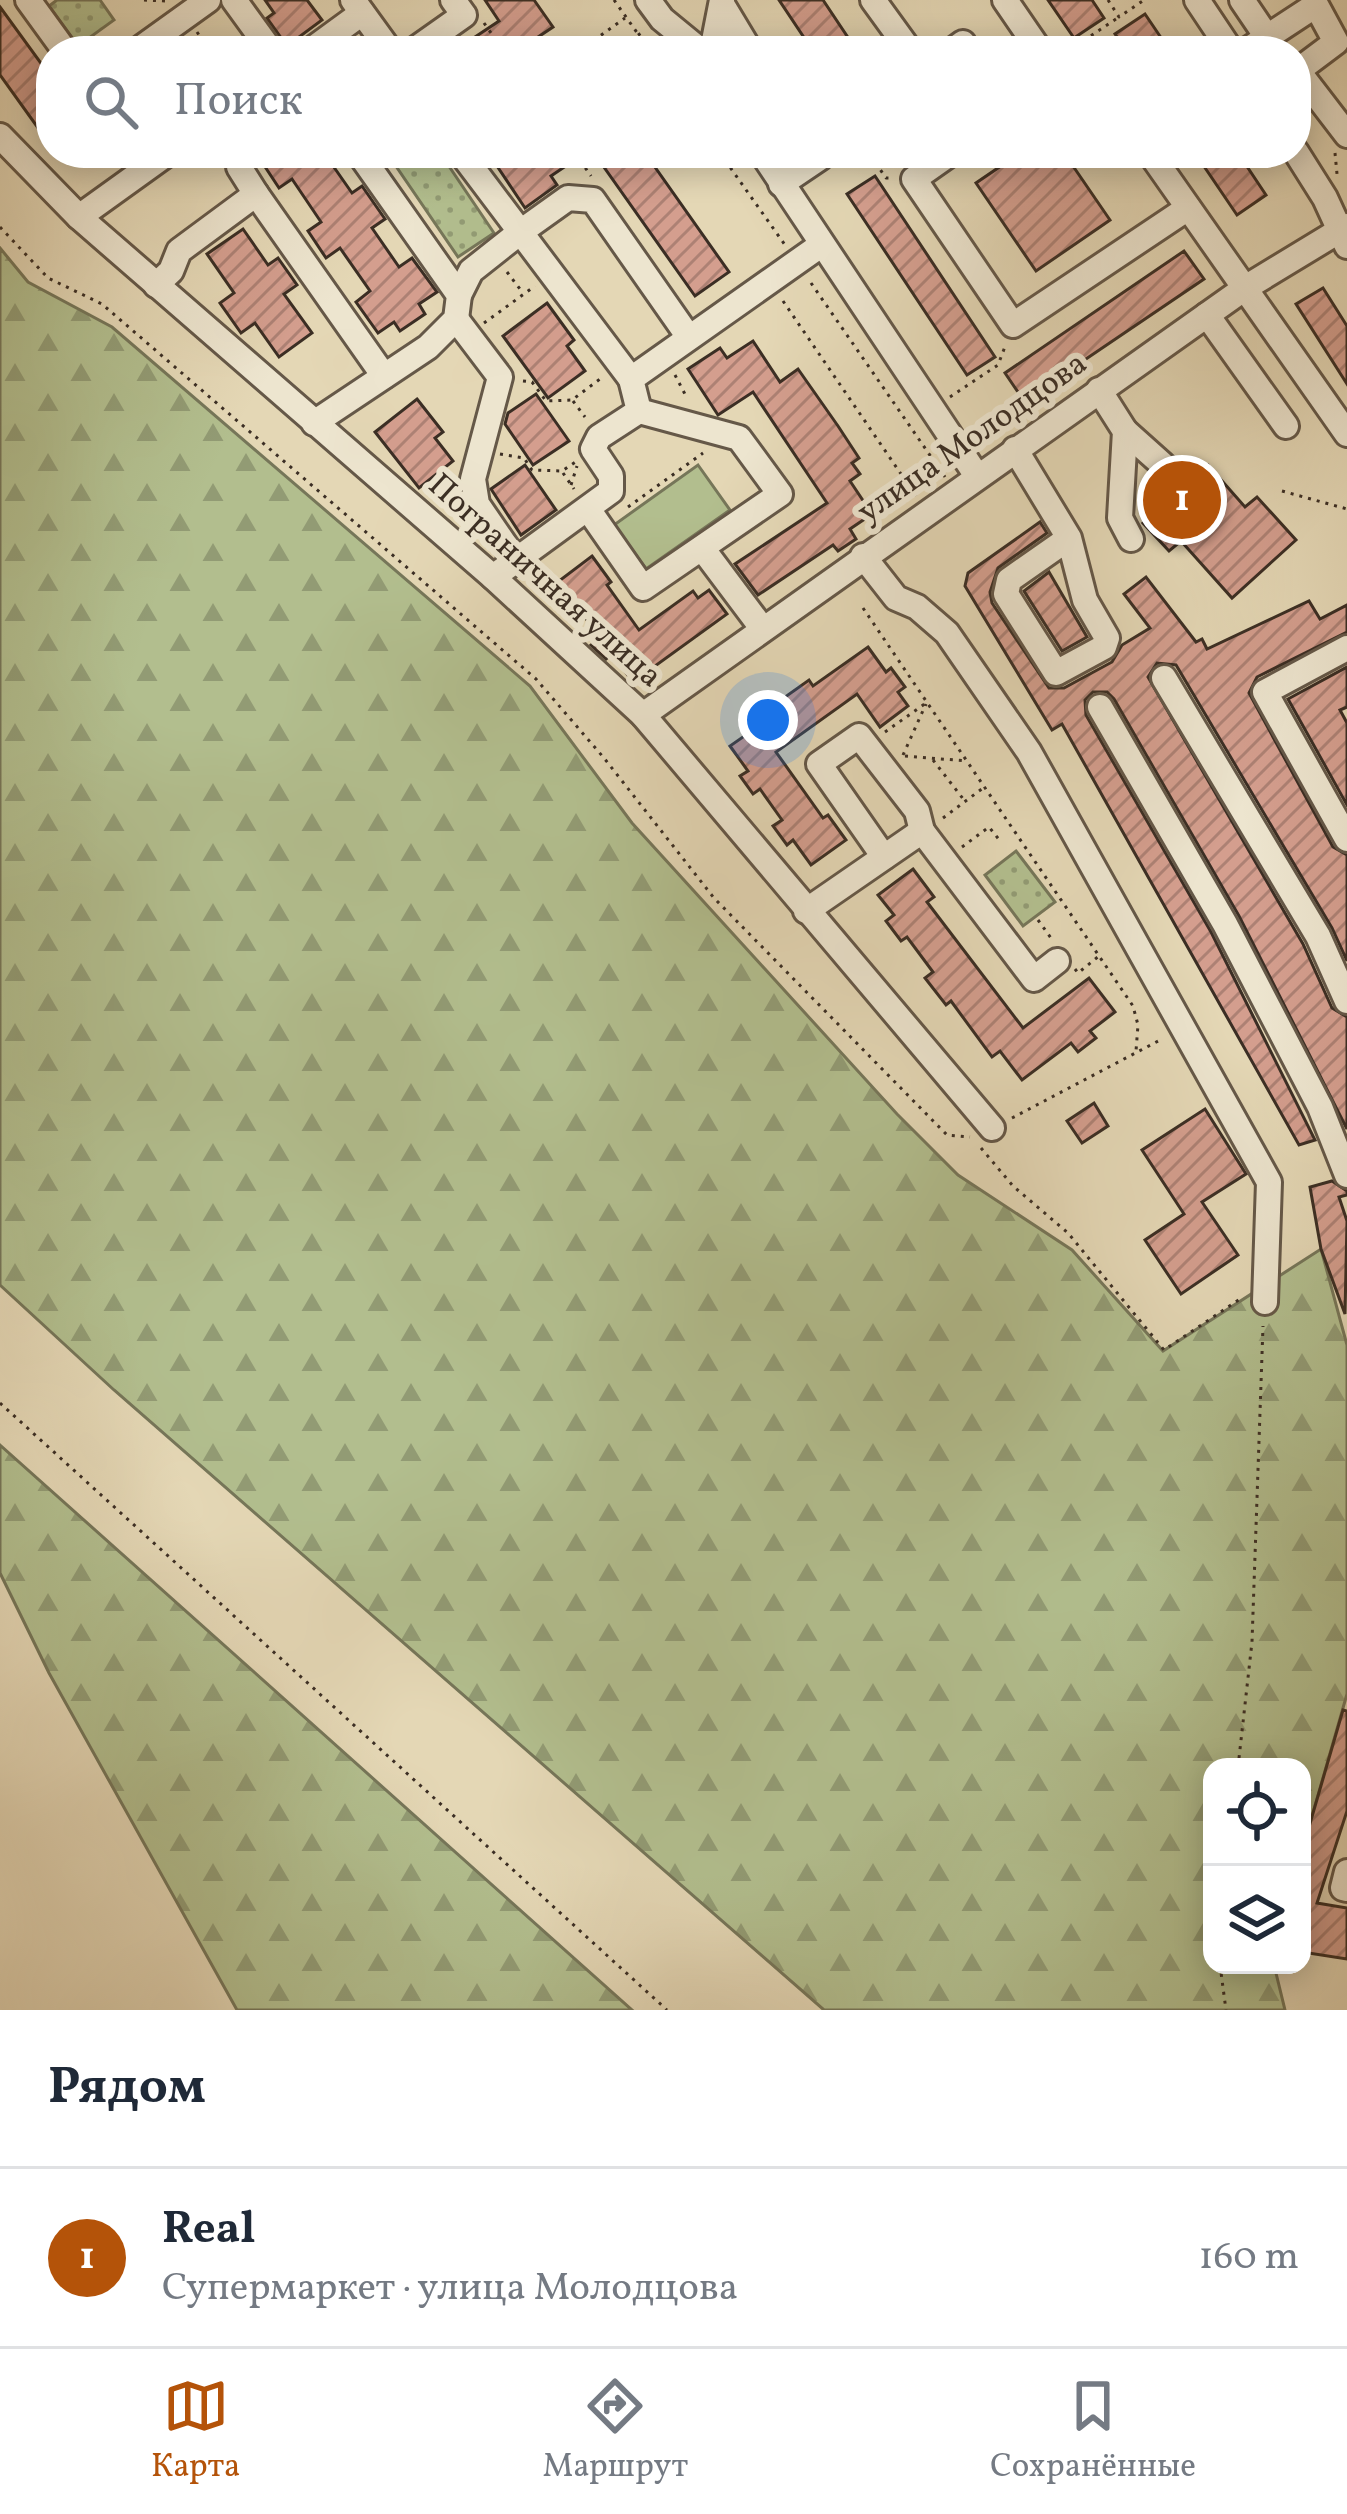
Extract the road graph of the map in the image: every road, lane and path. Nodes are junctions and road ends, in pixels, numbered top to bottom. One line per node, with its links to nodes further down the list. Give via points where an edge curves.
1 (28, 0): 19 (street)
2 (208, 0): 20 (street)
3 (234, 0): 21 (street)
4 (614, 0): 16 (path)
5 (648, 0): 27 (street)
6 (873, 0): 30 (street)
7 (1005, 0): 31 (street)
8 (1108, 0): 17 (path)
9 (1144, 0): 17 (path)
10 (1197, 0): 33 (street)
11 (1242, 0): 34 (street)
12 (723, 3): 28 (street); 29 (street)
13 (1316, 3): 35 (street); 36 (street, via 1336,42)
14 (358, 7): 22 (street); 23 (street)
15 (458, 8): 24 (street); 25 (path, via 480,17)
16 (626, 17): 18 (path); 26 (path)
17 (1119, 17): 32 (path)
18 (639, 35)
19 (54, 36)
20 (158, 36)
21 (260, 36)
22 (326, 36)
23 (379, 36)
24 (429, 36)
25 (493, 36)
26 (600, 36)
27 (682, 36)
28 (713, 36)
29 (742, 36)
30 (899, 36)
31 (1027, 36)
32 (1091, 36)
33 (1221, 36)
34 (1254, 36)
35 (1269, 36)
36 (1311, 61)
37 (1311, 91): 38 (street)
38 (1343, 119)
39 (0, 136): 57 (street, Пограничная улица)
40 (147, 168): 57 (street)
41 (240, 168): 54 (street)
42 (368, 168): 70 (street)
43 (472, 168): 59 (street)
44 (586, 168): 55 (path, via 596,183)
45 (731, 168): 63 (path)
46 (771, 168): 53 (street)
47 (802, 168): 53 (street)
48 (879, 168): 52 (path, via 886,178)
49 (929, 168): 52 (street)
50 (1160, 168): 56 (street)
51 (1305, 168): 60 (street)
52 (914, 178): 71 (street)
53 (781, 184): 61 (street)
54 (256, 194): 66 (street, via 178,251); 74 (street)
55 (593, 200): 59 (street, via 568,198); 72 (street)
56 (1188, 208): 67 (street); 71 (street)
57 (79, 217): 66 (street, Пограничная улица)
58 (0, 227): 129 (path, via 48,278 102,304 536,680 714,898 947,1136 972,1138 1068,1233 1163,1350)
59 (519, 233): 62 (street); 64 (street)
60 (1344, 234): 67 (street, улица Молодцова)
61 (821, 244): 63 (street); 78 (street)
62 (493, 253): 68 (path); 70 (street, via 471,271)
63 (795, 260): 65 (street); 92 (path)
64 (552, 274): 68 (path); 73 (street)
65 (768, 280): 72 (street); 95 (path)
66 (156, 285): 80 (street, Пограничная улица)
67 (1245, 288): 69 (street, улица Молодцова); 83 (street)
68 (524, 294): 70 (path)
69 (1207, 315): 76 (street, улица Молодцова); 81 (street)
70 (461, 316): 74 (street); 75 (street)
71 (1013, 326): 78 (path, via 998,365)
72 (682, 340): 73 (street); 77 (path, via 673,362)
73 (626, 372): 75 (path, via 572,400 546,401 532,382); 79 (street)
74 (384, 376): 80 (street)
75 (500, 377): 86 (street)
76 (1099, 390): 82 (street); 85 (street, улица Молодцова)
77 (686, 398)
78 (932, 410): 90 (street)
79 (638, 411): 84 (street); 96 (street, via 593,449 611,476)
80 (314, 423): 102 (street, Пограничная улица)
81 (1286, 427)
82 (1125, 430): 88 (street); 98 (street, via 1120,518)
83 (1347, 434)
84 (729, 435): 96 (path); 99 (street, via 740,438 780,494)
85 (1015, 449): 90 (street, улица Молодцова); 97 (street)
86 (481, 451): 89 (path, via 524,458 532,470); 101 (street, via 477,504)
87 (579, 459): 91 (path)
88 (1163, 465)
89 (562, 471)
90 (977, 476): 92 (street, улица Молодцова)
91 (572, 485)
92 (956, 491): 95 (street, улица Молодцова)
93 (1282, 491): 94 (path)
94 (1347, 509)
95 (927, 511): 100 (street, улица Молодцова)
96 (594, 518): 99 (street, via 643,588); 101 (street)
97 (1069, 538): 97 (street, via 1006,586 1056,673 1107,643 1085,600)
98 (1131, 539)
99 (702, 548): 104 (street)
100 (863, 556): 104 (street, улица Молодцова); 125 (street, via 896,598 947,633 1028,752)
101 (516, 561): 102 (street)
102 (493, 577): 109 (street, Пограничная улица)
103 (863, 608): 107 (path)
104 (762, 628): 109 (street, улица Молодцова)
105 (1347, 648): 117 (street, via 1264,692)
106 (1164, 678): 124 (street, via 1318,936)
107 (927, 702): 110 (path); 111 (path, via 903,756); 112 (path)
108 (1100, 706): 128 (street, via 1225,924)
109 (643, 715): 121 (street, Пограничная улица)
110 (867, 746): 116 (street); 119 (street, via 859,736 819,764)
111 (932, 758): 112 (path); 114 (path)
112 (967, 761): 113 (path)
113 (984, 786): 114 (path); 122 (path)
114 (965, 801): 115 (path)
115 (956, 808)
116 (922, 831): 119 (street); 120 (street)
117 (1347, 839)
118 (1000, 842): 120 (path, via 989,827)
119 (884, 857): 121 (street)
120 (944, 860): 123 (street, via 1034,979)
121 (806, 911): 127 (street, Пограничная улица)
122 (1099, 956): 123 (path); 126 (path, via 1133,1006)
123 (1068, 967)
124 (1347, 1001)
125 (1180, 1029): 126 (path); 129 (street, via 1269,1183)
126 (1136, 1052): 127 (path)
127 (992, 1129)
128 (1346, 1168)
129 (1265, 1292): 131 (path, via 1252,1642)
130 (0, 1403): 135 (path)
131 (1239, 1758)
132 (1347, 1872): 133 (street)
133 (1347, 1888)
134 (1221, 1974): 136 (path)
135 (667, 2010)
136 (1226, 2010)

